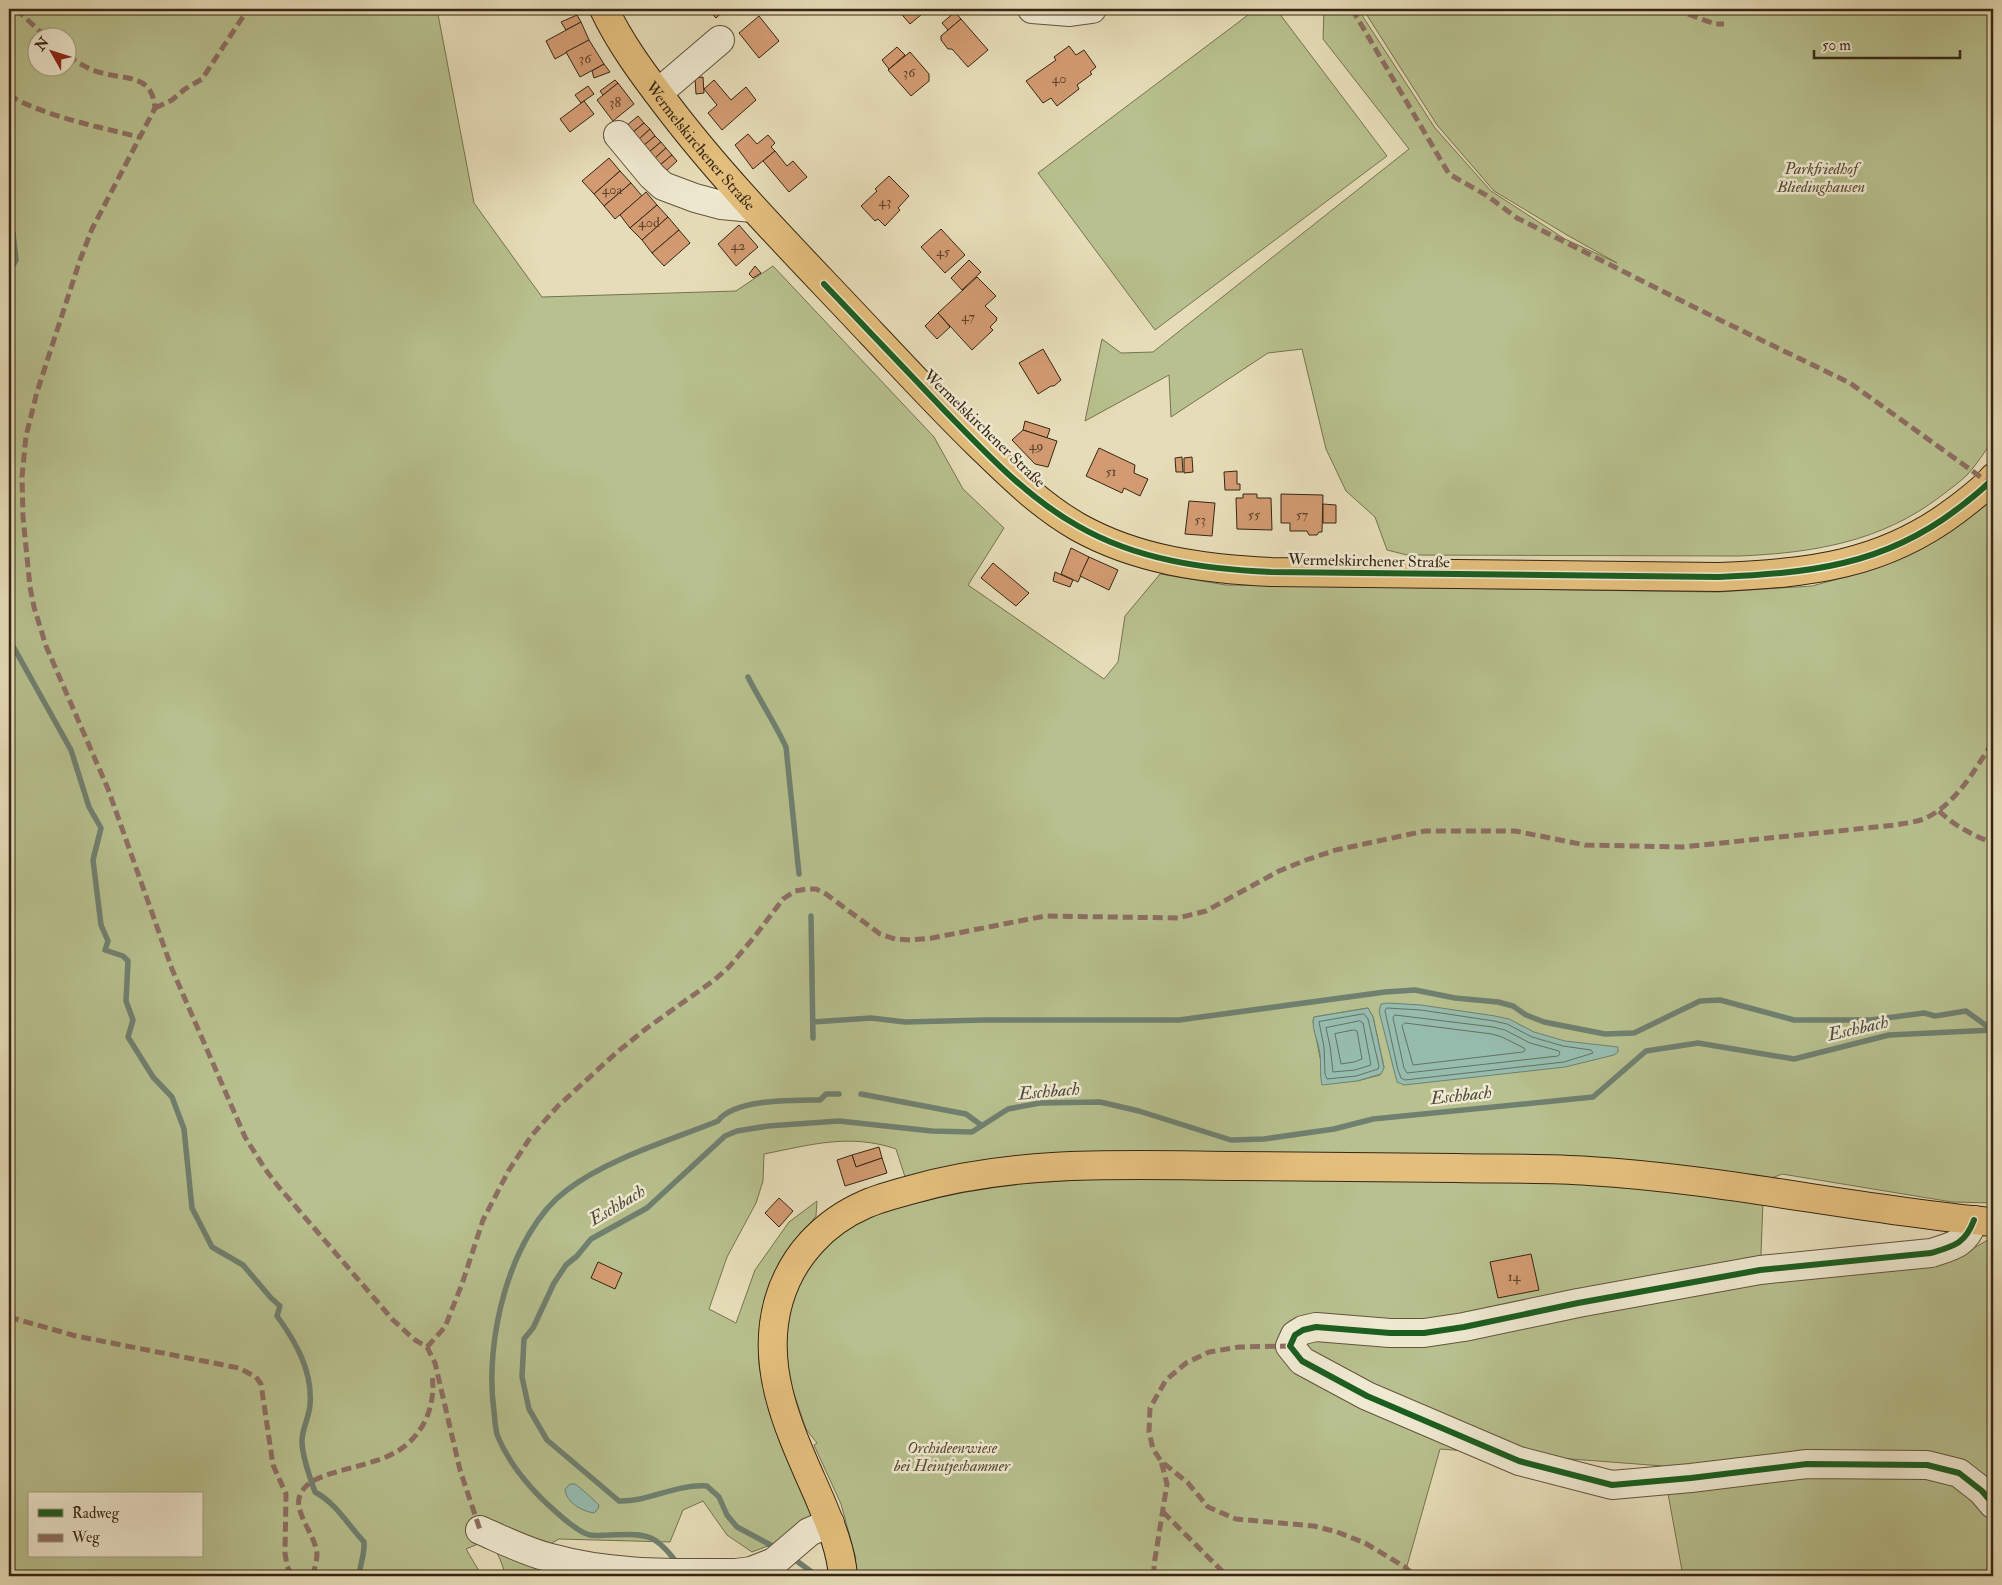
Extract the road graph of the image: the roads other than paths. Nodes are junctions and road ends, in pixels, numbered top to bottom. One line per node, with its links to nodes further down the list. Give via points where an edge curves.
1 (604, 9): 5 (main road, Wermelskirchener Straße, via 639,69)
2 (1032, 9): 3 (street, via 1070,12)
3 (1092, 9)
4 (720, 40): 5 (street)
5 (658, 93): 7 (main road, Wermelskirchener Straße)
6 (618, 135): 7 (street, via 663,186 721,205)
7 (752, 208): 8 (main road, Wermelskirchener Straße, via 1025,490 1079,527 1130,550 1180,564 1230,571 1271,572 1719,577 1784,573 1859,560 1903,543 1947,516)
8 (1993, 478)
9 (1984, 1221): 10 (street, via 1961,1241 1931,1253 1760,1270 1424,1333 1316,1327 1295,1335 1290,1346 1302,1362 1367,1396 1519,1461 1612,1485 1807,1464 1927,1464 1958,1473); 11 (main road, via 1589,1171 1108,1165 1037,1167 941,1181 880,1199 839,1218 806,1248 780,1298 772,1344 776,1384 785,1417)
10 (1993, 1504)
11 (830, 1523): 12 (street, via 809,1532 765,1567 736,1573 626,1571 548,1558); 13 (main road)
12 (480, 1530)
13 (844, 1576)

